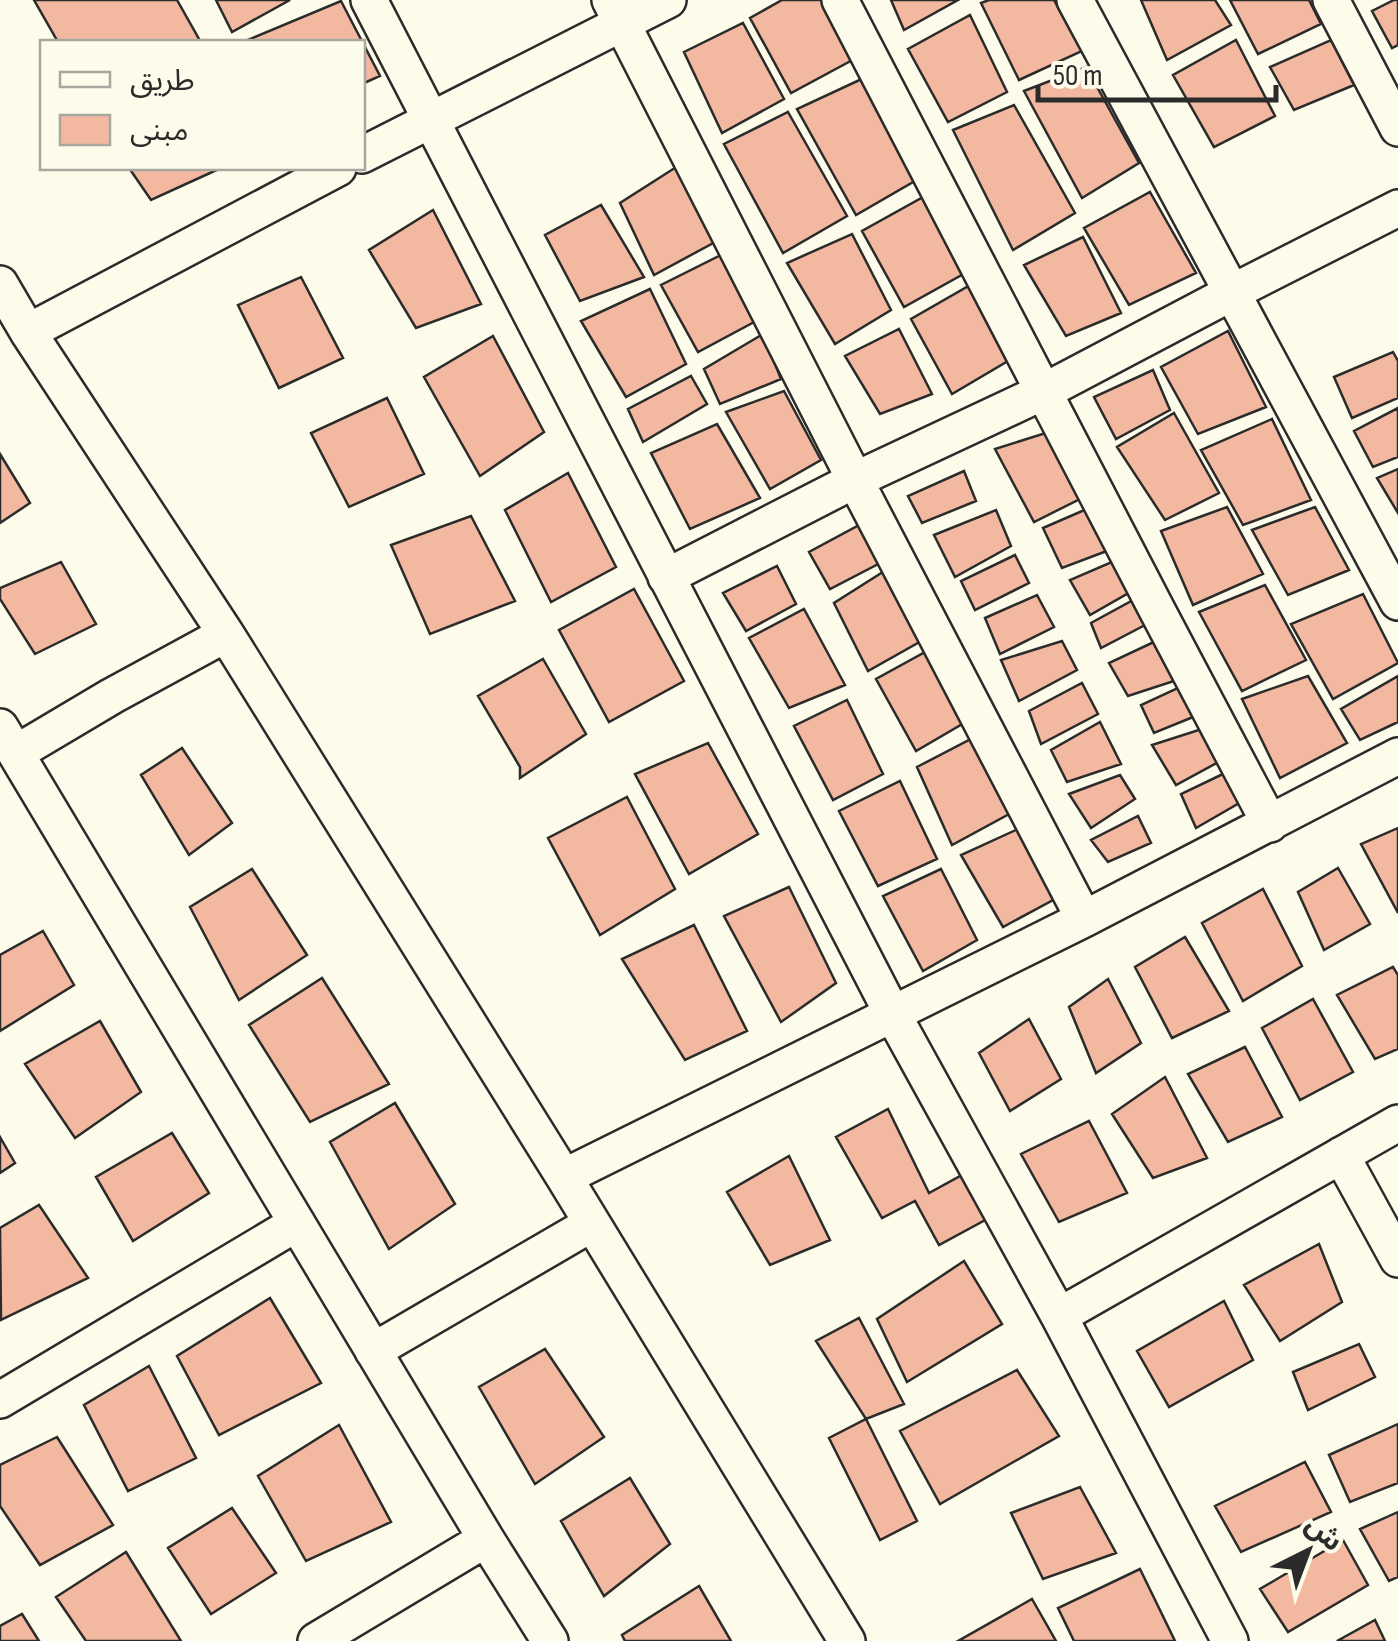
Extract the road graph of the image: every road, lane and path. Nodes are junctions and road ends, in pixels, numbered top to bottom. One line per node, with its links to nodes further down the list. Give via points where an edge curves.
1 (369, 0): 7 (street)
2 (668, 0): 6 (street)
3 (840, 0): 15 (street)
4 (1076, 0): 13 (street)
5 (1330, 0): 8 (street)
6 (617, 12): 7 (street); 16 (street)
7 (432, 119): 9 (street); 17 (street)
8 (1398, 128)
9 (365, 153)
10 (334, 170): 14 (street)
11 (1398, 208): 13 (street)
12 (0, 284): 14 (street)
13 (1231, 292): 15 (street); 18 (street)
14 (28, 332): 19 (street)
15 (1045, 391): 16 (street); 22 (street)
16 (856, 480): 17 (street); 23 (street)
17 (666, 577): 24 (street)
18 (1398, 602)
19 (226, 634): 20 (street, via 112,696); 27 (street)
20 (8, 740): 28 (street)
21 (1398, 756): 22 (street)
22 (1270, 824): 23 (street)
23 (1084, 919): 24 (street)
24 (892, 1013): 27 (street); 31 (street)
25 (1398, 1124): 26 (street)
26 (1341, 1154): 30 (street); 31 (street)
27 (564, 1177): 29 (street)
28 (297, 1223): 32 (street); 33 (street)
29 (591, 1224): 32 (street); 37 (street)
30 (1398, 1259)
31 (1059, 1316): 38 (street)
32 (374, 1351): 34 (street)
33 (0, 1400)
34 (486, 1539): 35 (street); 36 (street)
35 (316, 1641)
36 (550, 1641)
37 (847, 1641)
38 (1230, 1641)

